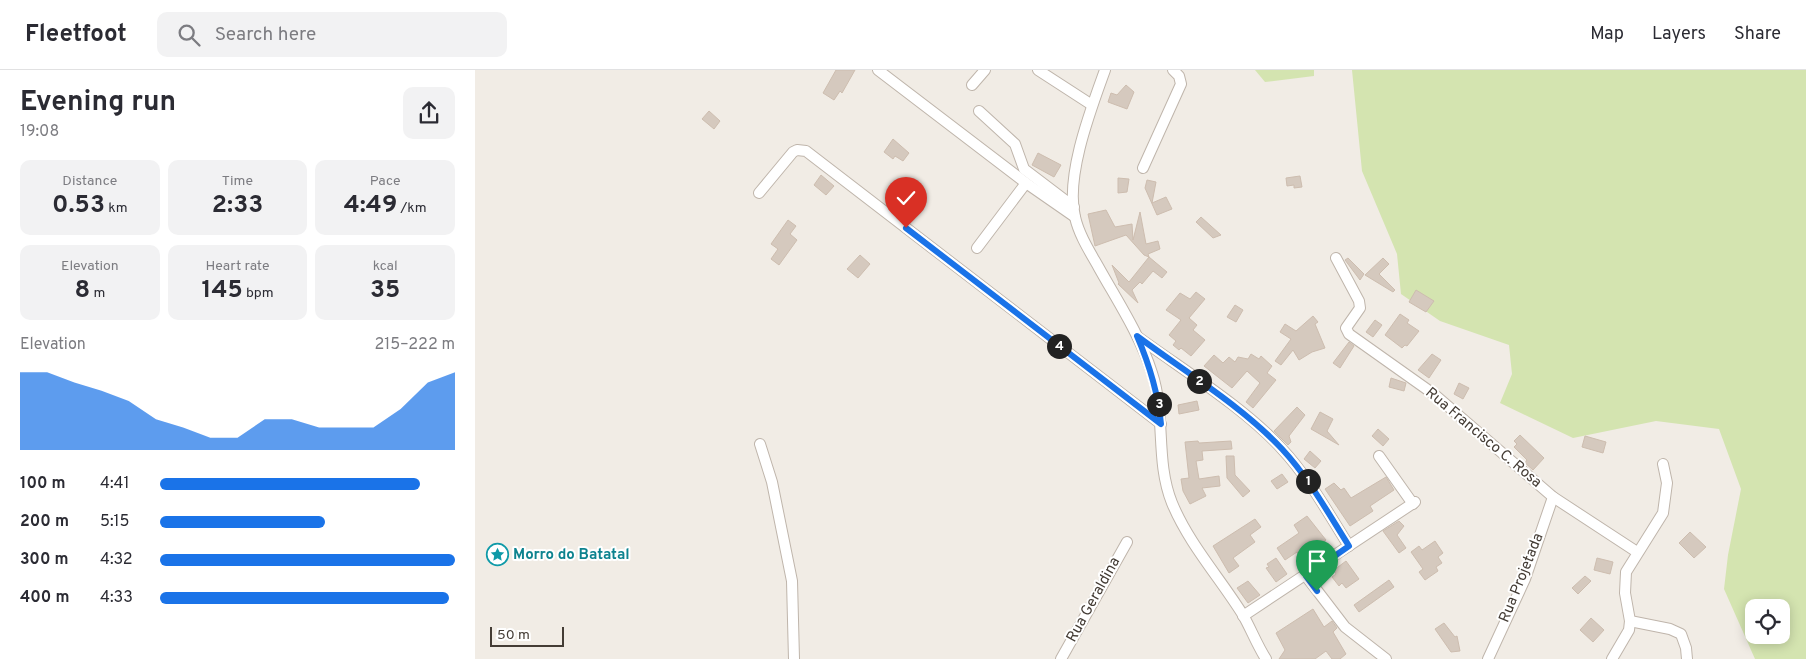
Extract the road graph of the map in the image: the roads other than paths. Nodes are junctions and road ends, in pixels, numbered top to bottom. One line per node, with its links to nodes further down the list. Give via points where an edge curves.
1 (878, 70): 10 (street)
2 (985, 70): 6 (street)
3 (1038, 70): 7 (street)
4 (1105, 70): 7 (street)
5 (1173, 70): 9 (street, via 1181,80 1179,93)
6 (972, 85)
7 (1092, 105): 12 (street, via 1072,189)
8 (979, 111): 12 (street, via 1015,144 1024,169)
9 (1143, 168)
10 (1026, 183): 12 (street); 13 (street)
11 (759, 193): 16 (street, via 793,152 806,151)
12 (1074, 212): 15 (street, via 1084,242)
13 (977, 248)
14 (1335, 258): 20 (street, Rua Francisco C. Rosa, via 1359,301 1360,308 1346,328 1353,338 1435,395)
15 (1137, 336): 16 (street, via 1152,372); 22 (street, via 1237,410 1281,448 1307,480)
16 (1161, 424): 25 (street, via 1163,469 1172,502 1186,530)
17 (760, 444): 27 (street, via 772,482 792,581)
18 (1379, 456): 22 (street, via 1414,503)
19 (1663, 464): 23 (street, via 1667,483 1663,513)
20 (1553, 497): 23 (street, Rua Francisco C. Rosa); 31 (street, Rua Projetada, via 1525,579)
21 (1127, 542): 28 (street, Rua Geraldina)
22 (1349, 546): 24 (street)
23 (1637, 552): 26 (street, via 1625,572)
24 (1306, 576): 25 (street); 30 (street, via 1345,627)
25 (1243, 616): 29 (street)
26 (1630, 621): 32 (street, via 1627,636); 33 (street, via 1670,628 1681,634)
27 (794, 659)
28 (1061, 659)
29 (1265, 659)
30 (1386, 659)
31 (1488, 659)
32 (1612, 659)
33 (1687, 659)

